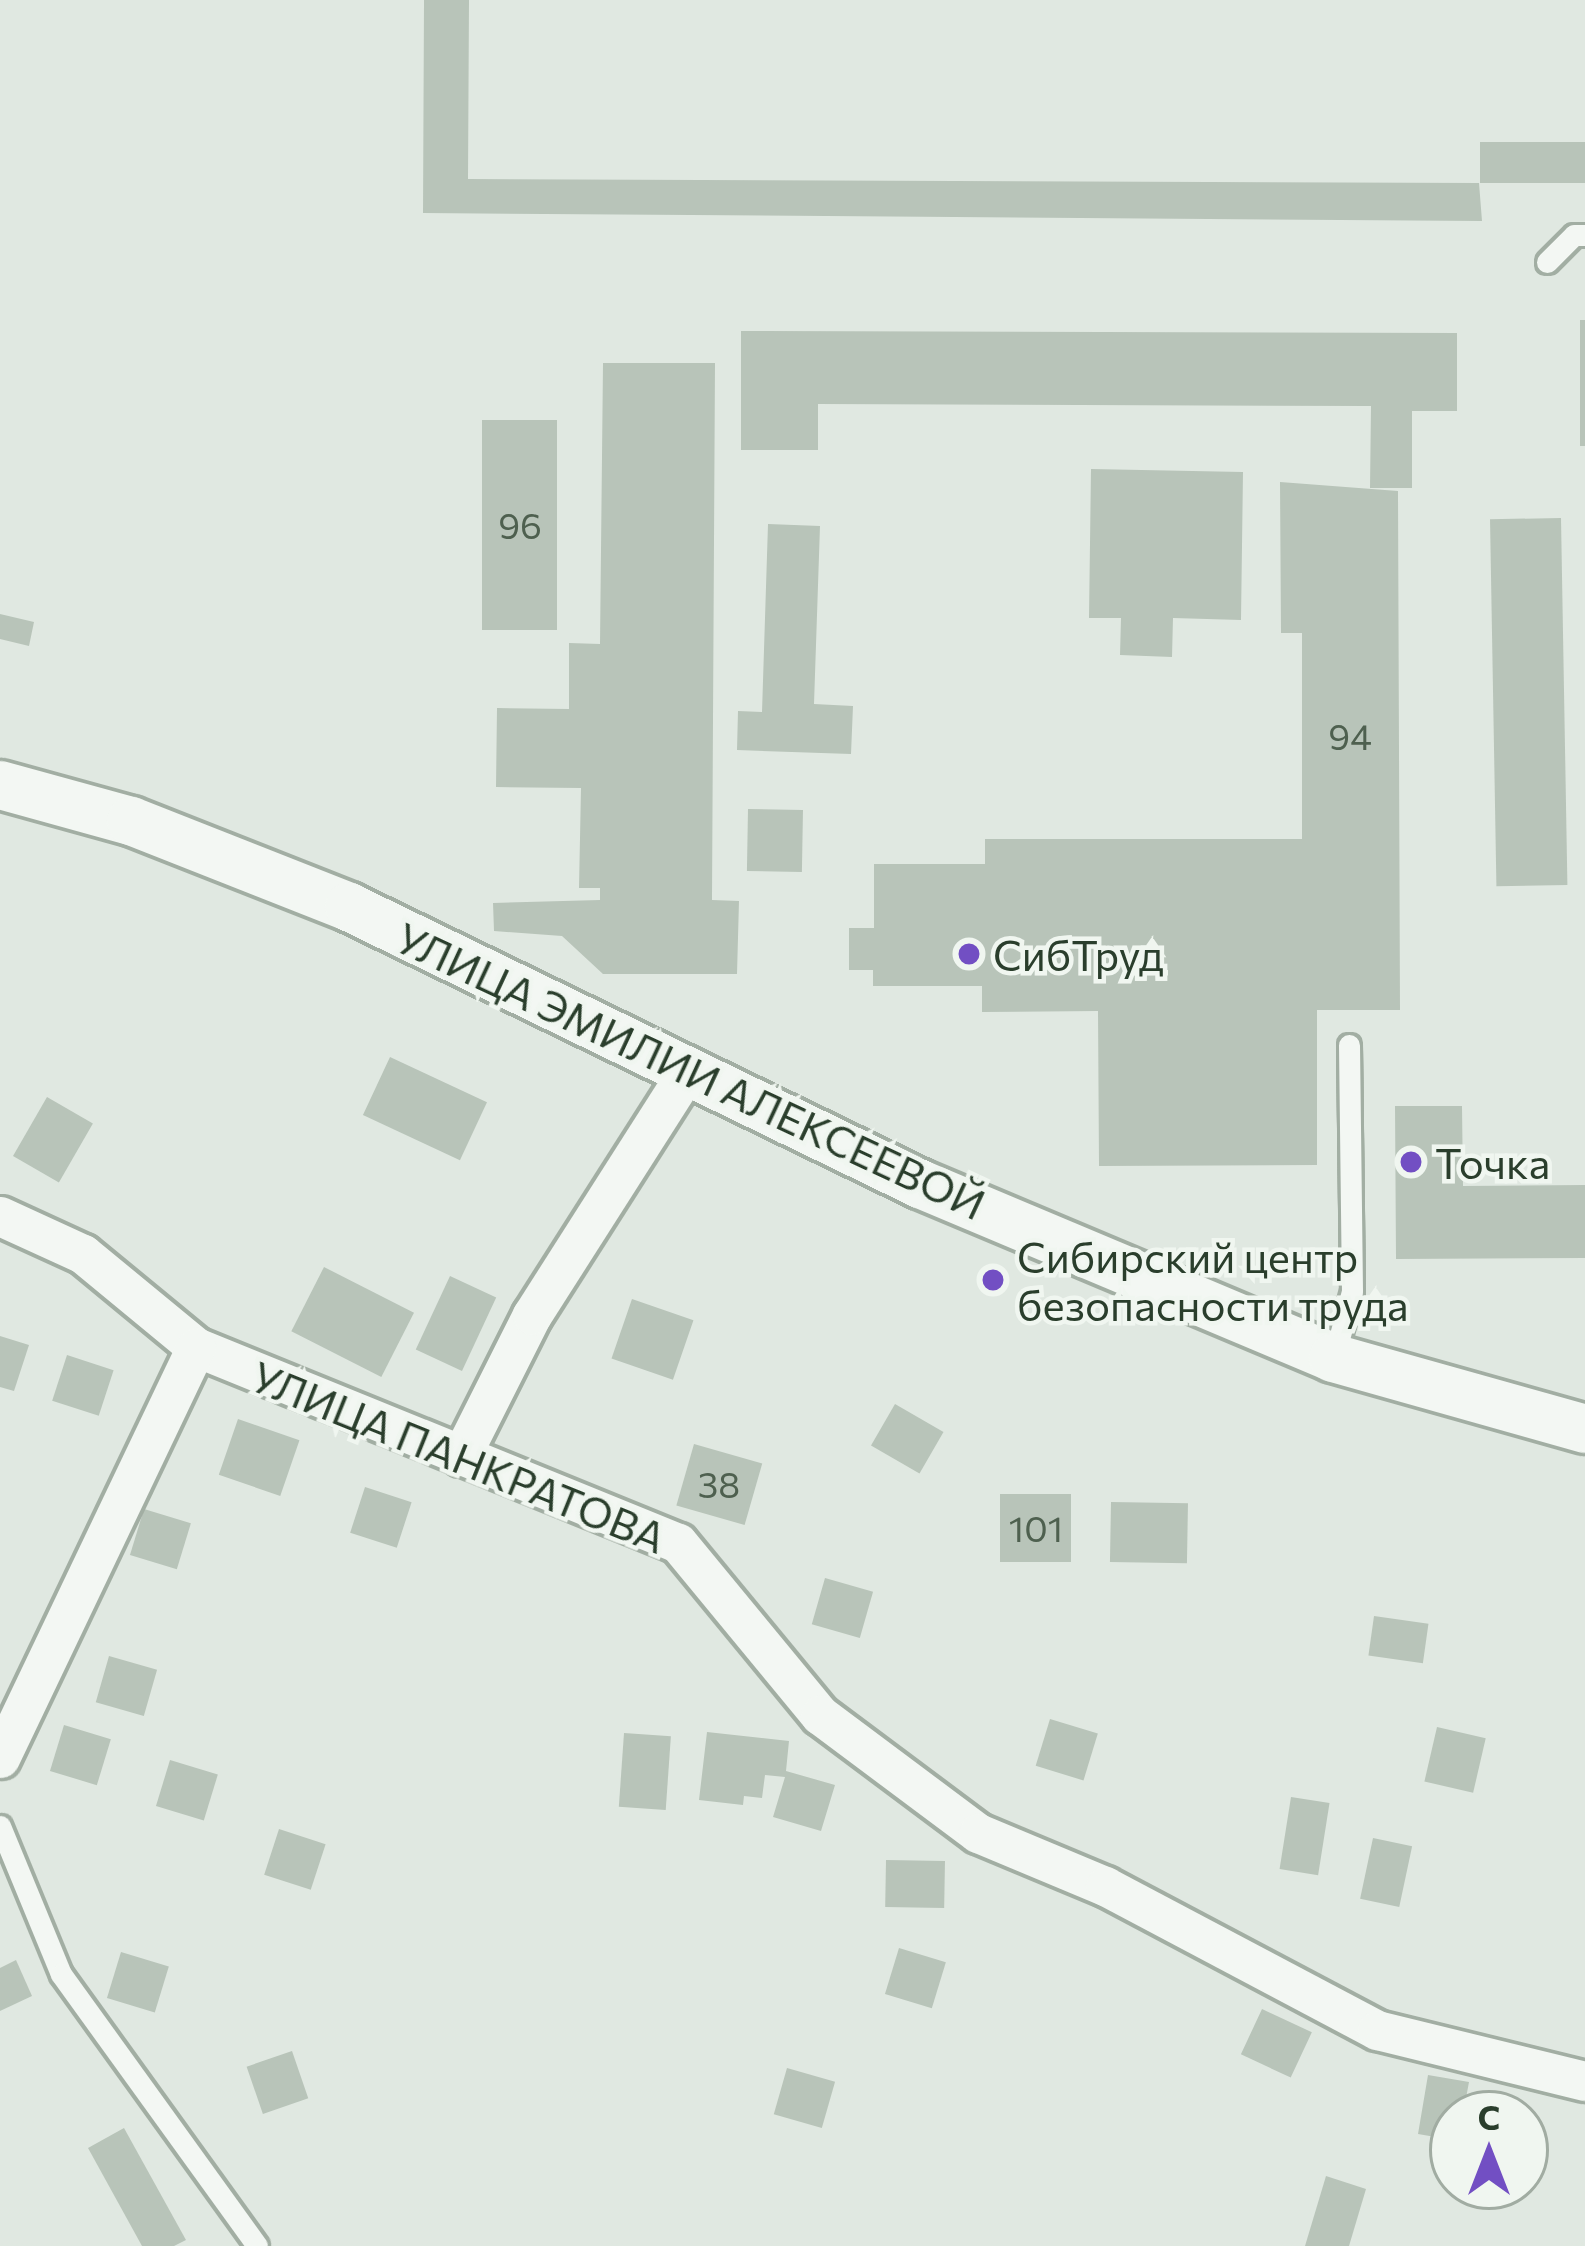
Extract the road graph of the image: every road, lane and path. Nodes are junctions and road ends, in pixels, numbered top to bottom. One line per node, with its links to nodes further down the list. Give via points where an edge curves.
1 (1585, 235): 2 (lane, via 1574,235)
2 (1547, 262)
3 (0, 785): 5 (street, УЛИЦА ЭМИЛИИ АЛЕКСЕЕВОЙ, via 131,821 349,907)
4 (1349, 1045): 8 (lane, via 1352,1291)
5 (687, 1072): 8 (street, УЛИЦА ЭМИЛИИ АЛЕКСЕЕВОЙ, via 920,1184); 10 (street, via 532,1315)
6 (0, 1216): 7 (street, УЛИЦА ПАНКРАТОВА, via 83,1254)
7 (196, 1347): 10 (street, УЛИЦА ПАНКРАТОВА); 11 (street)
8 (1334, 1358): 9 (street, УЛИЦА ЭМИЛИИ АЛЕКСЕЕВОЙ)
9 (1585, 1430)
10 (461, 1456): 13 (street, УЛИЦА ПАНКРАТОВА, via 678,1543 820,1714 978,1833 1106,1886 1377,2030)
11 (0, 1758)
12 (0, 1826): 14 (lane, via 61,1974)
13 (1585, 2081)
14 (257, 2246)

